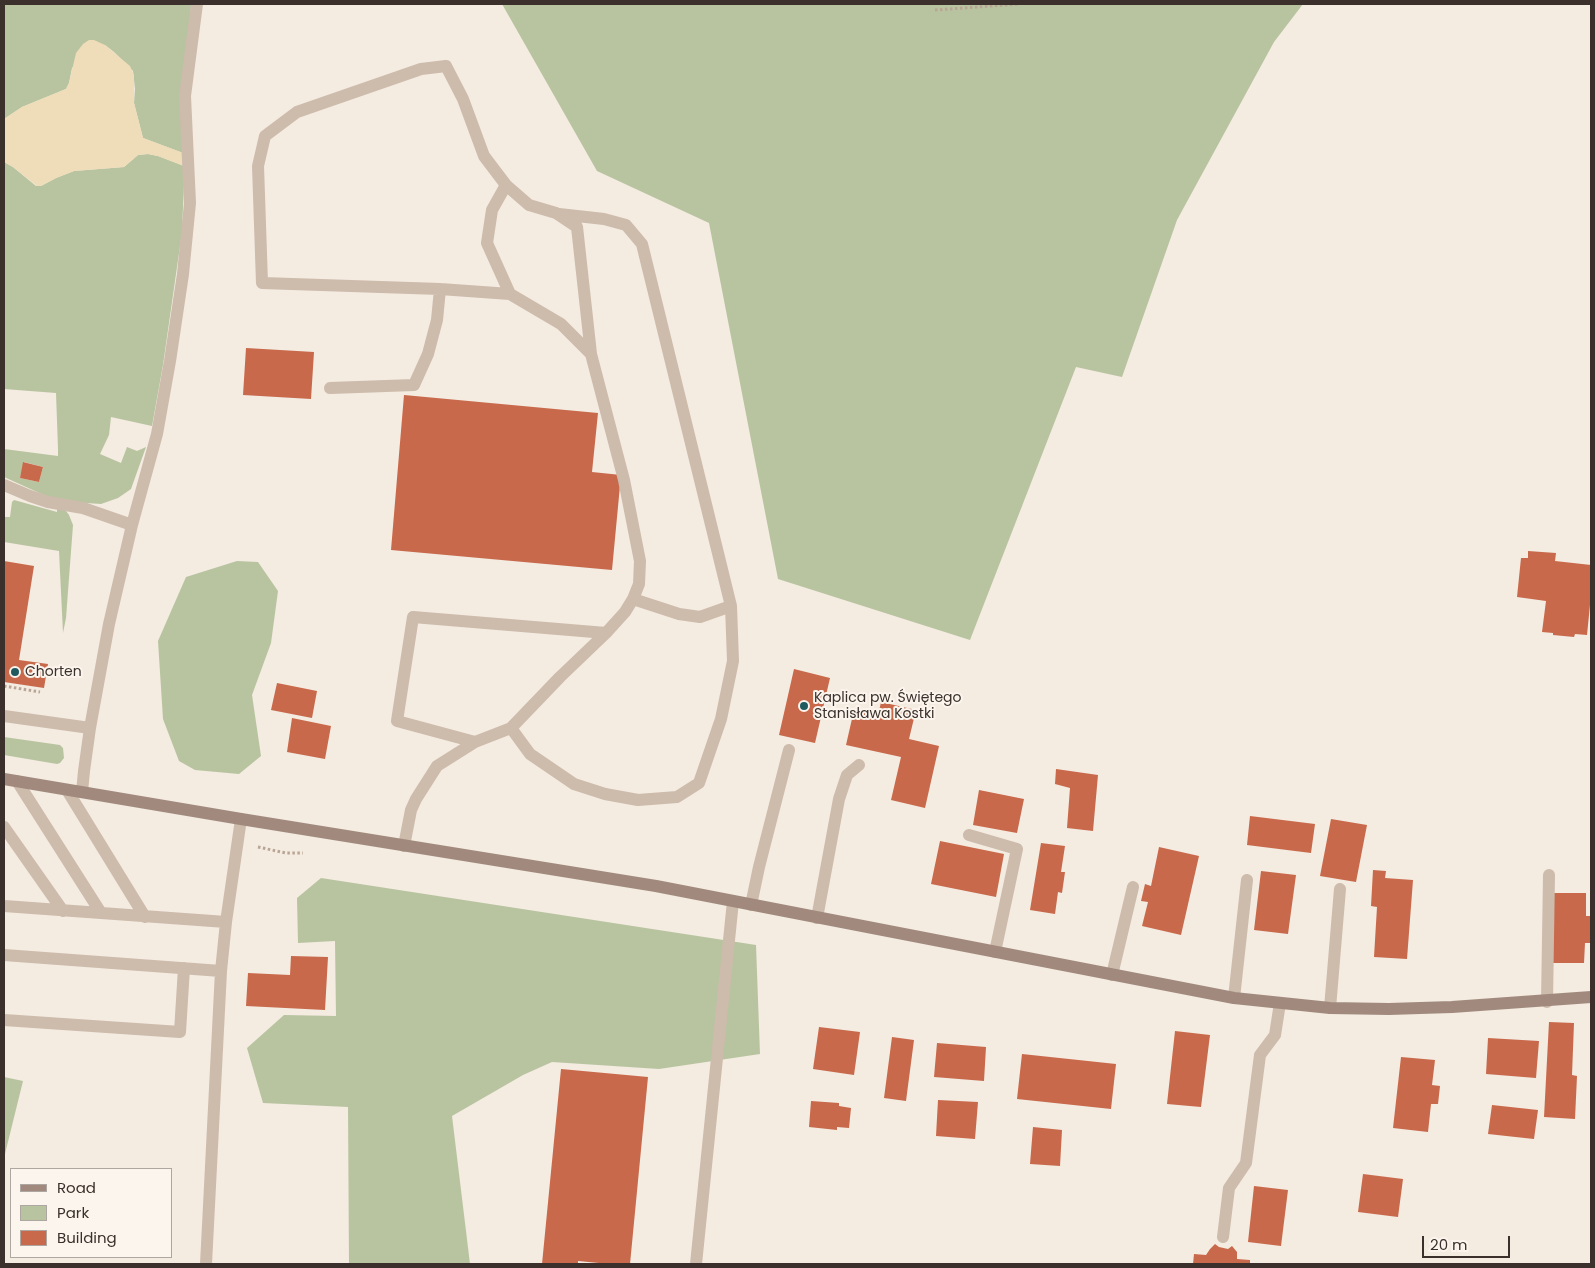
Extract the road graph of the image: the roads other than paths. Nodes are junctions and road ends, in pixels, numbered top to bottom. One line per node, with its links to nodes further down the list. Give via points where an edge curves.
1 (197, 4): 9 (street, via 185,96 190,203 183,274 156,434)
2 (506, 185): 3 (street, via 529,205); 4 (street, via 484,156 463,99 446,66 421,69 297,112 265,136 258,166 262,283); 5 (street, via 492,210 487,243)
3 (556, 213): 6 (street, via 577,226); 11 (street, via 626,225 642,244)
4 (440, 289): 5 (street); 7 (street, via 437,320 428,354 414,385)
5 (510, 294): 6 (street, via 561,324)
6 (591, 354): 10 (street, via 624,480 640,561 639,584)
7 (330, 388)
8 (4, 485): 9 (street, via 48,502 82,508)
9 (132, 525): 14 (street)
10 (633, 599): 11 (street, via 679,614 700,617); 12 (street)
11 (731, 606): 15 (street, via 733,661 720,719 699,783 677,797 638,800 574,784 530,754)
12 (606, 633): 15 (street); 16 (street, via 413,617 397,721)
13 (4, 716): 14 (street)
14 (90, 728): 22 (street)
15 (511, 728): 16 (street)
16 (475, 742): 26 (street, via 437,766 411,810)
17 (789, 750): 32 (street)
18 (859, 765): 37 (street, via 847,775 839,799)
19 (4, 779): 20 (main road)
20 (17, 781): 21 (main road); 35 (street)
21 (67, 790): 22 (main road); 36 (street)
22 (82, 792): 23 (main road)
23 (241, 819): 26 (main road); 38 (street)
24 (4, 827): 34 (street)
25 (969, 835): 39 (street, via 1017,849)
26 (404, 846): 31 (main road)
27 (1549, 875): 46 (street)
28 (1247, 880): 45 (street)
29 (1133, 887): 43 (street)
30 (1340, 889): 48 (street)
31 (733, 901): 32 (main road); 52 (street)
32 (751, 905): 37 (main road)
33 (4, 906): 34 (street)
34 (63, 911): 35 (street)
35 (101, 913): 36 (street)
36 (145, 917): 38 (street)
37 (817, 918): 39 (main road)
38 (226, 922): 42 (street)
39 (995, 952): 43 (main road)
40 (4, 954): 41 (street)
41 (184, 968): 42 (street); 49 (street, via 180,1032)
42 (221, 971): 51 (street)
43 (1112, 975): 45 (main road)
44 (1591, 997): 46 (main road)
45 (1234, 998): 47 (main road)
46 (1547, 1002): 48 (main road, via 1407,1009)
47 (1280, 1003): 48 (main road); 50 (street, via 1275,1035 1260,1055 1246,1163 1229,1188)
48 (1330, 1008)
49 (4, 1020)
50 (1222, 1236)
51 (206, 1264)
52 (696, 1264)

